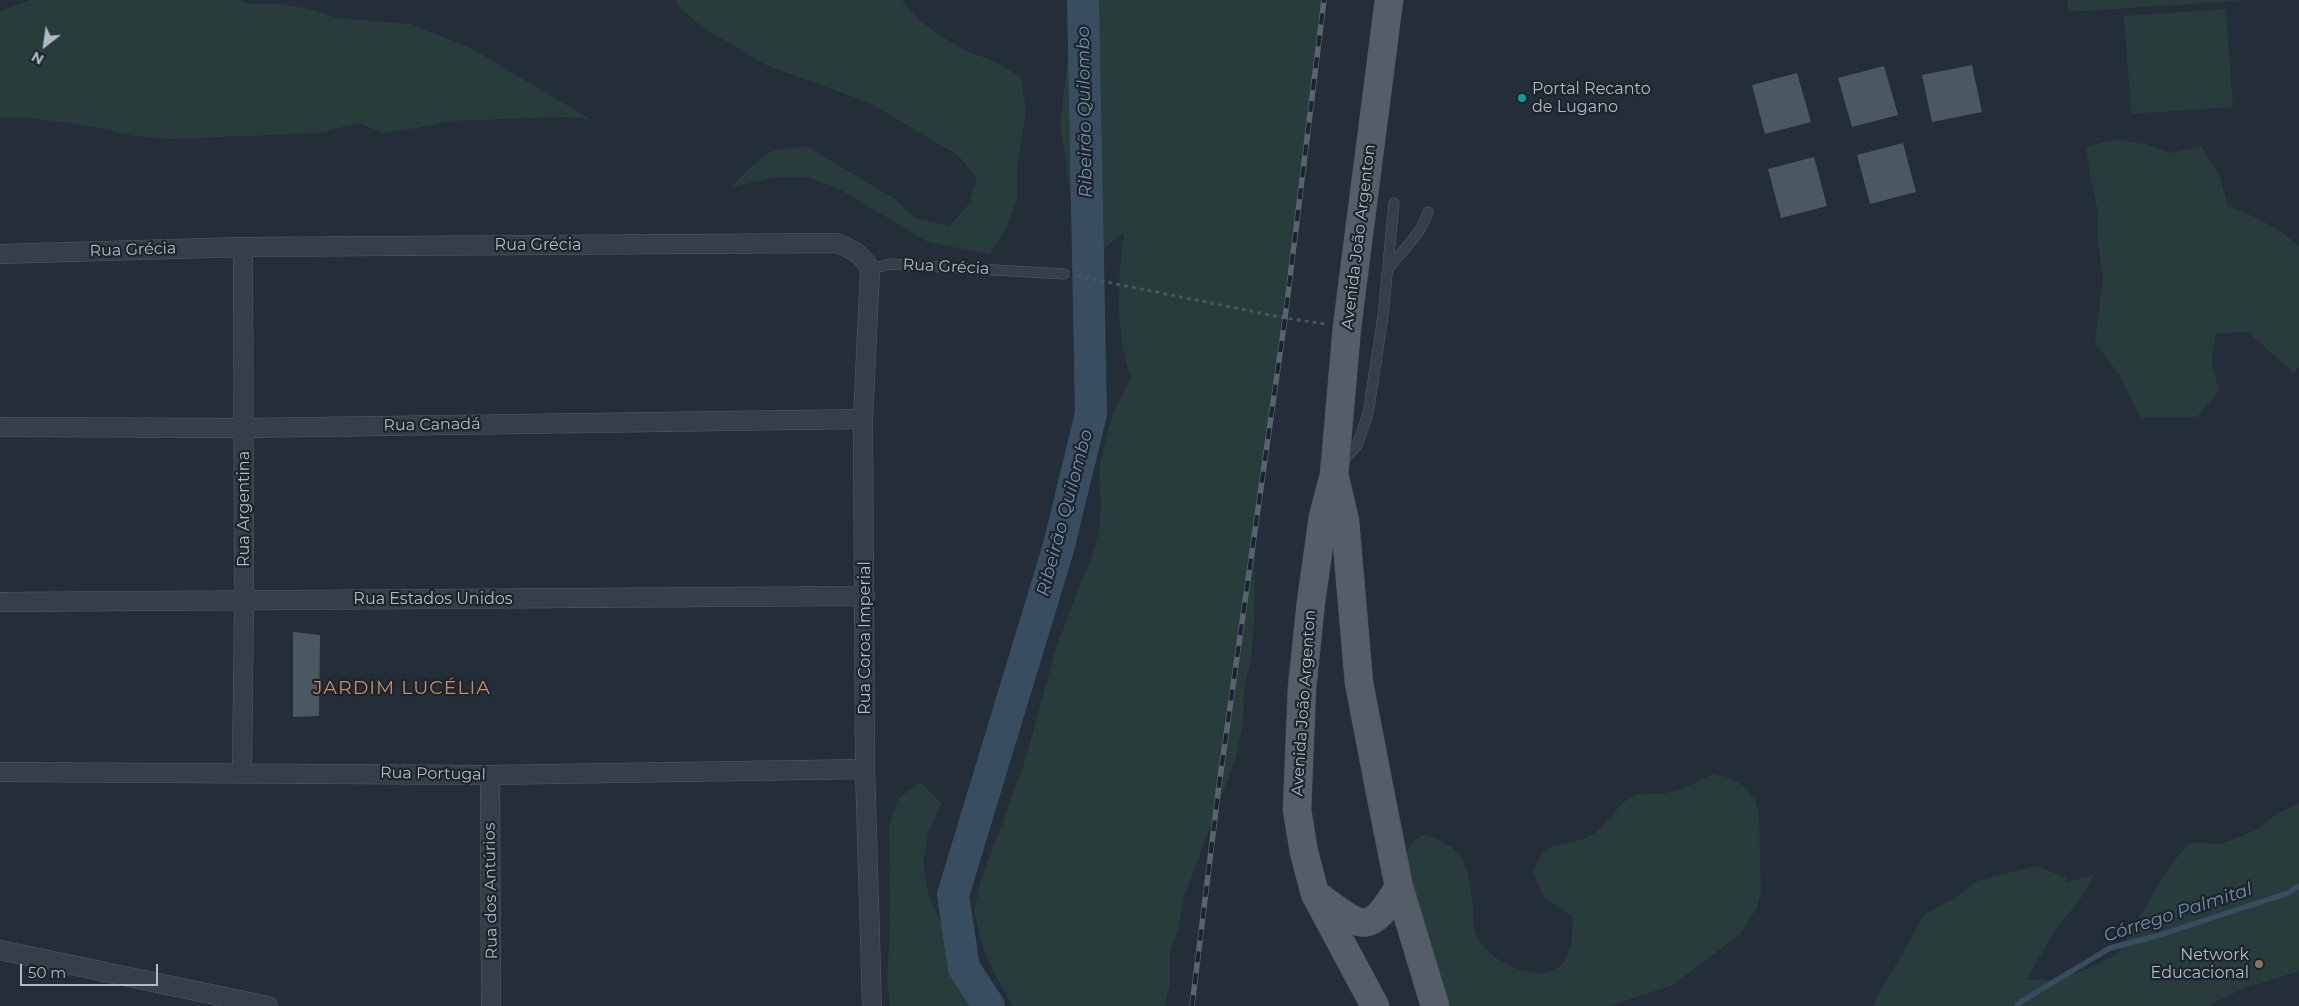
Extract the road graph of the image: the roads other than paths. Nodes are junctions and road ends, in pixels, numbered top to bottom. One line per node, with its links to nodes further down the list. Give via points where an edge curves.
1 (1389, 0): 12 (main road, Avenida João Argenton, via 1347,327)
2 (1394, 203): 6 (lane)
3 (1428, 212): 6 (lane, via 1418,233)
4 (243, 247): 5 (street, Rua Grécia); 7 (street, Rua Grécia, via 836,243 854,250); 11 (street, Rua Argentina)
5 (0, 254)
6 (1389, 268): 12 (lane, via 1368,414 1357,445)
7 (870, 269): 8 (lane, Rua Grécia, via 890,264); 9 (street, Rua Coroa Imperial)
8 (1064, 274)
9 (863, 419): 11 (street, Rua Canadá); 13 (street, Rua Coroa Imperial)
10 (0, 428): 11 (street, Rua Canadá)
11 (244, 428): 14 (street, Rua Argentina)
12 (1335, 473): 20 (main road, Avenida João Argenton, via 1345,521 1359,683); 21 (main road, Avenida João Argenton, via 1322,517 1302,688 1297,810)
13 (865, 596): 14 (street, Rua Estados Unidos); 16 (street, Rua Coroa Imperial)
14 (244, 601): 15 (street, Rua Estados Unidos); 18 (street, Rua Argentina)
15 (0, 602)
16 (866, 769): 19 (street, Rua Portugal); 25 (street, Rua Coroa Imperial)
17 (0, 772): 18 (street, Rua Portugal)
18 (242, 772): 19 (street, Rua Portugal)
19 (490, 775): 24 (street, Rua dos Antúrios)
20 (1399, 887): 21 (main road, via 1376,920 1364,923 1350,919); 27 (main road, Avenida João Argenton)
21 (1316, 894): 26 (main road, Avenida João Argenton)
22 (0, 950): 23 (street)
23 (268, 1006)
24 (491, 1006)
25 (872, 1006)
26 (1375, 1006)
27 (1434, 1006)

